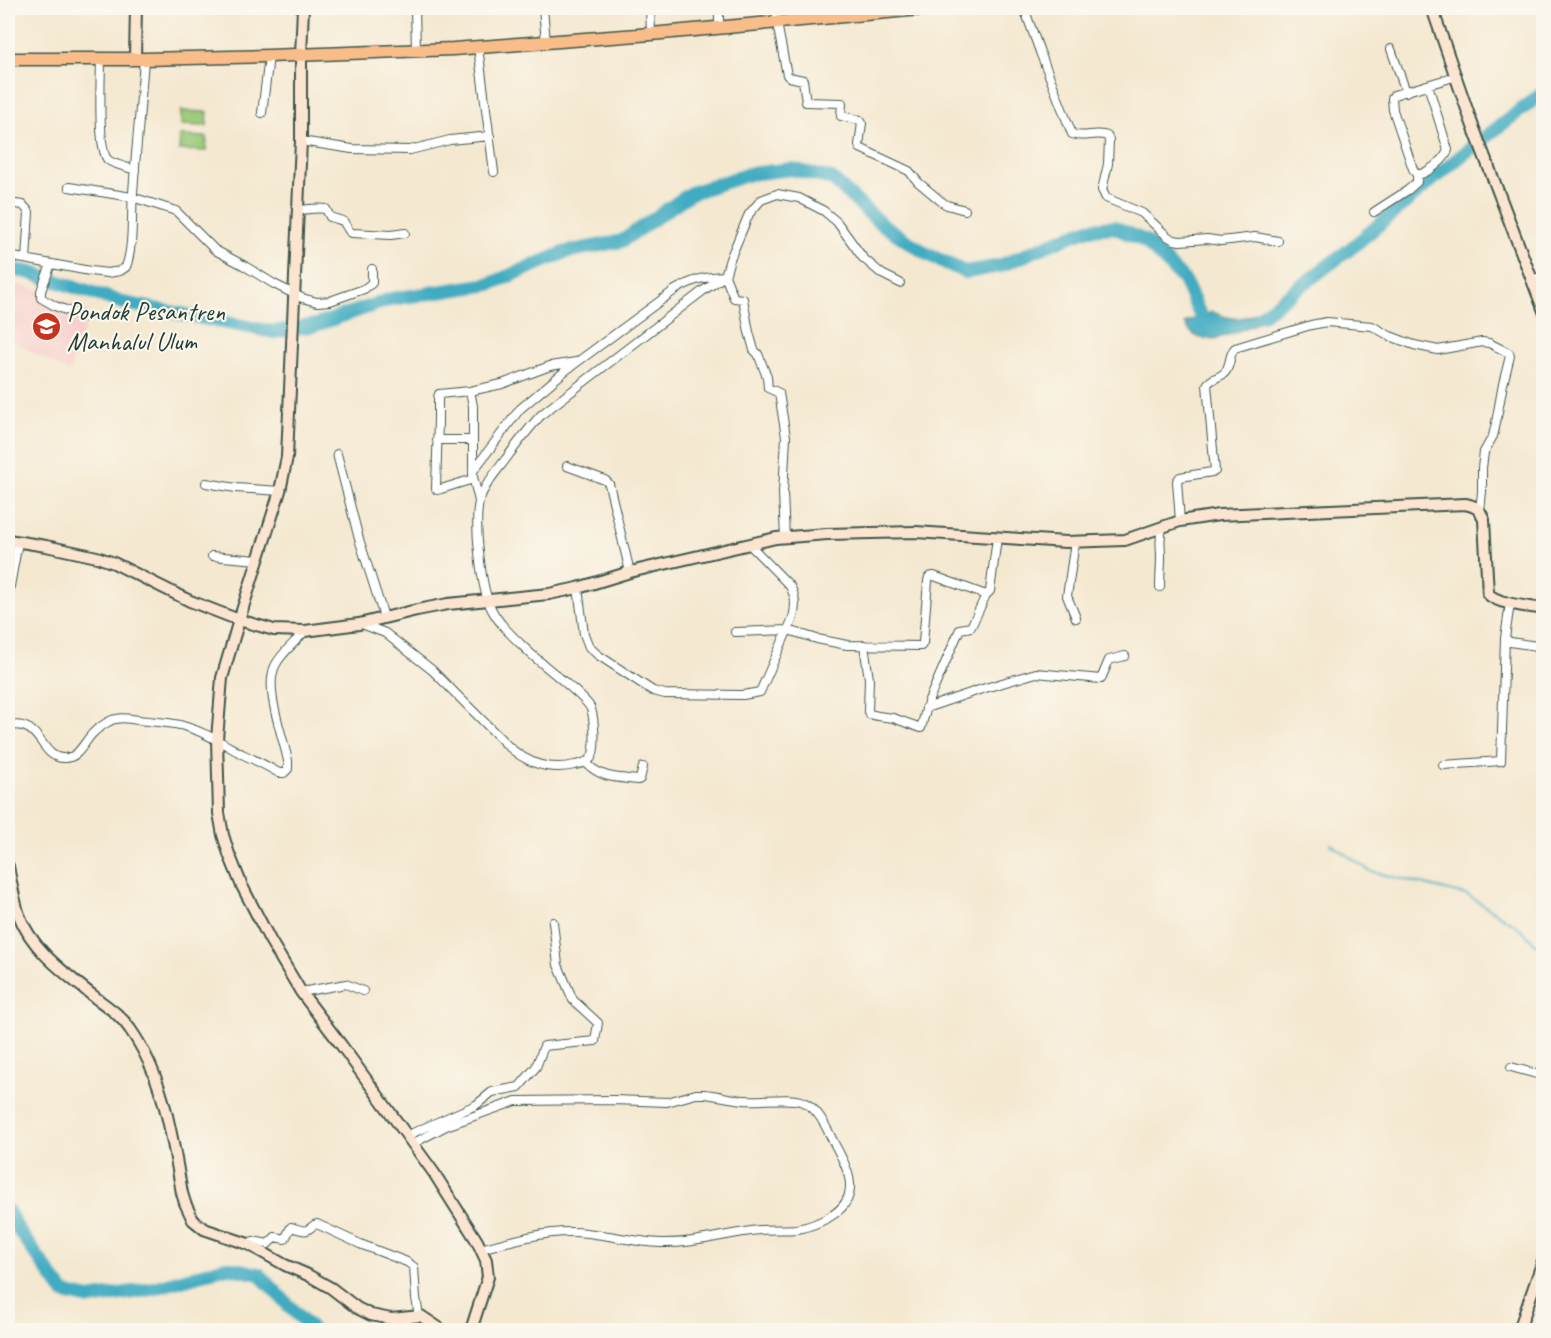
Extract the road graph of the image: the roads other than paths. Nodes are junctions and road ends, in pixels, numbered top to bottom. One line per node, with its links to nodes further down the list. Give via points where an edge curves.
1 (136, 8): 22 (street)
2 (303, 8): 19 (street)
3 (415, 8): 18 (street)
4 (543, 8): 15 (street)
5 (650, 8): 14 (street)
6 (719, 8): 13 (street)
7 (777, 8): 12 (street)
8 (931, 8): 11 (main road)
9 (1024, 8): 40 (street, via 1072,134 1100,134 1109,140 1102,190 1106,198 1142,213 1167,236 1180,241 1221,242 1255,237)
10 (1432, 8): 24 (street)
11 (858, 11): 12 (main road)
12 (777, 23): 13 (main road); 37 (street, via 787,75 803,80 806,103 841,103 841,116 862,123 860,148 909,171 947,206)
13 (719, 28): 14 (main road)
14 (651, 34): 15 (main road)
15 (546, 42): 16 (main road)
16 (478, 47): 18 (main road); 28 (street)
17 (1391, 49): 26 (street)
18 (416, 50): 19 (main road)
19 (301, 55): 20 (main road); 29 (street)
20 (270, 56): 22 (main road); 27 (street)
21 (101, 58): 22 (main road); 23 (main road); 30 (street, via 100,124 104,152 110,161)
22 (140, 58): 30 (street)
23 (8, 59)
24 (1457, 76): 25 (street); 47 (street)
25 (1428, 85): 26 (street); 32 (street, via 1448,150 1445,157)
26 (1406, 92): 32 (street, via 1394,95 1393,110)
27 (262, 113)
28 (490, 136): 29 (street, via 410,150 352,149); 31 (street)
29 (301, 141): 36 (street)
30 (135, 170): 34 (street)
31 (494, 172)
32 (1417, 175): 38 (street, via 1415,185)
33 (69, 187): 34 (street)
34 (132, 197): 43 (street, via 124,269 108,273); 49 (street, via 176,211 215,250)
35 (8, 203): 42 (street, via 21,204 29,212)
36 (298, 210): 39 (street, via 327,210 330,217 342,221 352,233); 49 (street)
37 (965, 210)
38 (1374, 212)
39 (405, 233)
40 (1278, 241)
41 (8, 256): 42 (street)
42 (26, 260): 43 (street)
43 (51, 264): 51 (street, via 41,298)
44 (372, 270): 49 (street, via 370,285 336,300 317,302)
45 (725, 276): 48 (street, via 748,214 761,200 777,194 799,198 824,211 863,258); 52 (street, via 705,277 675,290); 61 (street, via 542,414 487,484); 65 (street, via 734,298 743,298 754,350 767,376 768,388 779,393 786,437)
46 (1544, 276): 47 (street)
47 (1531, 280): 50 (street)
48 (900, 283)
49 (294, 296): 60 (street, via 287,457)
50 (1544, 311)
51 (85, 317)
52 (577, 362): 53 (street, via 550,366); 58 (street, via 517,412)
53 (470, 391): 54 (street, via 438,395); 55 (street)
54 (437, 440): 55 (street); 58 (street, via 436,489)
55 (472, 440): 58 (street)
56 (337, 454): 80 (street)
57 (567, 466): 72 (street, via 609,484)
58 (473, 475): 61 (street)
59 (206, 483): 60 (street)
60 (280, 491): 71 (street)
61 (479, 501): 77 (street, via 478,542)
62 (1480, 510): 63 (street, via 1464,504 1219,515); 63 (street, via 1484,452 1493,436 1509,353 1477,341 1438,350 1414,345 1372,326 1327,322 1235,348 1226,370 1207,383 1215,471 1178,478); 78 (street, via 1484,520 1488,594)
63 (1180, 521): 64 (street)
64 (1162, 528): 68 (street, via 1125,540); 73 (street)
65 (785, 538): 66 (street, via 931,532); 69 (street)
66 (997, 538): 68 (street); 75 (street, via 990,591)
67 (13, 541): 76 (street); 82 (street, via 97,557)
68 (1075, 542): 81 (street, via 1067,596)
69 (750, 544): 72 (street); 84 (street, via 794,594 796,605)
70 (212, 556): 71 (street)
71 (258, 560): 82 (street)
72 (630, 572): 74 (street)
73 (1160, 587)
74 (578, 588): 77 (street); 84 (street, via 589,647 653,691 665,694 760,692)
75 (986, 595): 88 (street, via 931,575 927,581 922,645); 91 (street, via 971,627 960,629)
76 (8, 597)
77 (487, 601): 80 (street, via 448,604); 94 (street, via 505,628 589,704 594,746 593,756)
78 (1510, 603): 79 (street); 87 (street)
79 (1544, 609)
80 (384, 617): 83 (street)
81 (1076, 618)
82 (239, 620): 85 (street, via 274,630); 93 (street, via 222,678)
83 (360, 624): 85 (street); 94 (street, via 385,633 432,670 519,755 548,768)
84 (788, 630): 86 (street); 88 (street, via 847,645)
85 (305, 631): 93 (street, via 279,660 271,680 287,770 279,773)
86 (735, 632)
87 (1505, 638): 89 (street); 95 (street, via 1501,761)
88 (864, 645): 91 (street, via 869,714 921,728)
89 (1544, 647)
90 (1125, 656): 91 (street, via 1109,660 1101,679 1036,673)
91 (926, 708)
92 (8, 726): 93 (street, via 24,726 62,758 78,754 92,734 114,719 180,725)
93 (217, 739): 100 (street, via 219,813 229,854 270,940)
94 (585, 762): 96 (street, via 604,776 638,780)
95 (1443, 765)
96 (643, 767)
97 (8, 866): 104 (street, via 20,916 41,952 118,1014 153,1070 168,1116 185,1203 193,1220 204,1229)
98 (553, 922): 103 (street, via 558,965 573,1000 598,1023 595,1041 544,1046 536,1067 519,1087 492,1092 476,1105)
99 (363, 991): 100 (street, via 346,984)
100 (301, 992): 103 (street)
101 (1511, 1066): 102 (street)
102 (1544, 1076)
103 (409, 1140): 105 (street); 105 (street, via 524,1100 667,1102 696,1094 747,1101 787,1099 802,1101 815,1111 850,1179 849,1197 840,1209 819,1223 800,1228 661,1243 558,1232)
104 (248, 1244): 107 (street, via 331,1288 371,1315 391,1319); 107 (street, via 268,1244 275,1237 286,1238 290,1228 303,1231 317,1224 414,1267)
105 (481, 1249): 109 (street, via 488,1277)
106 (1544, 1258): 110 (street)
107 (419, 1316): 108 (street)
108 (442, 1330)
109 (471, 1330)
110 (1519, 1330)

